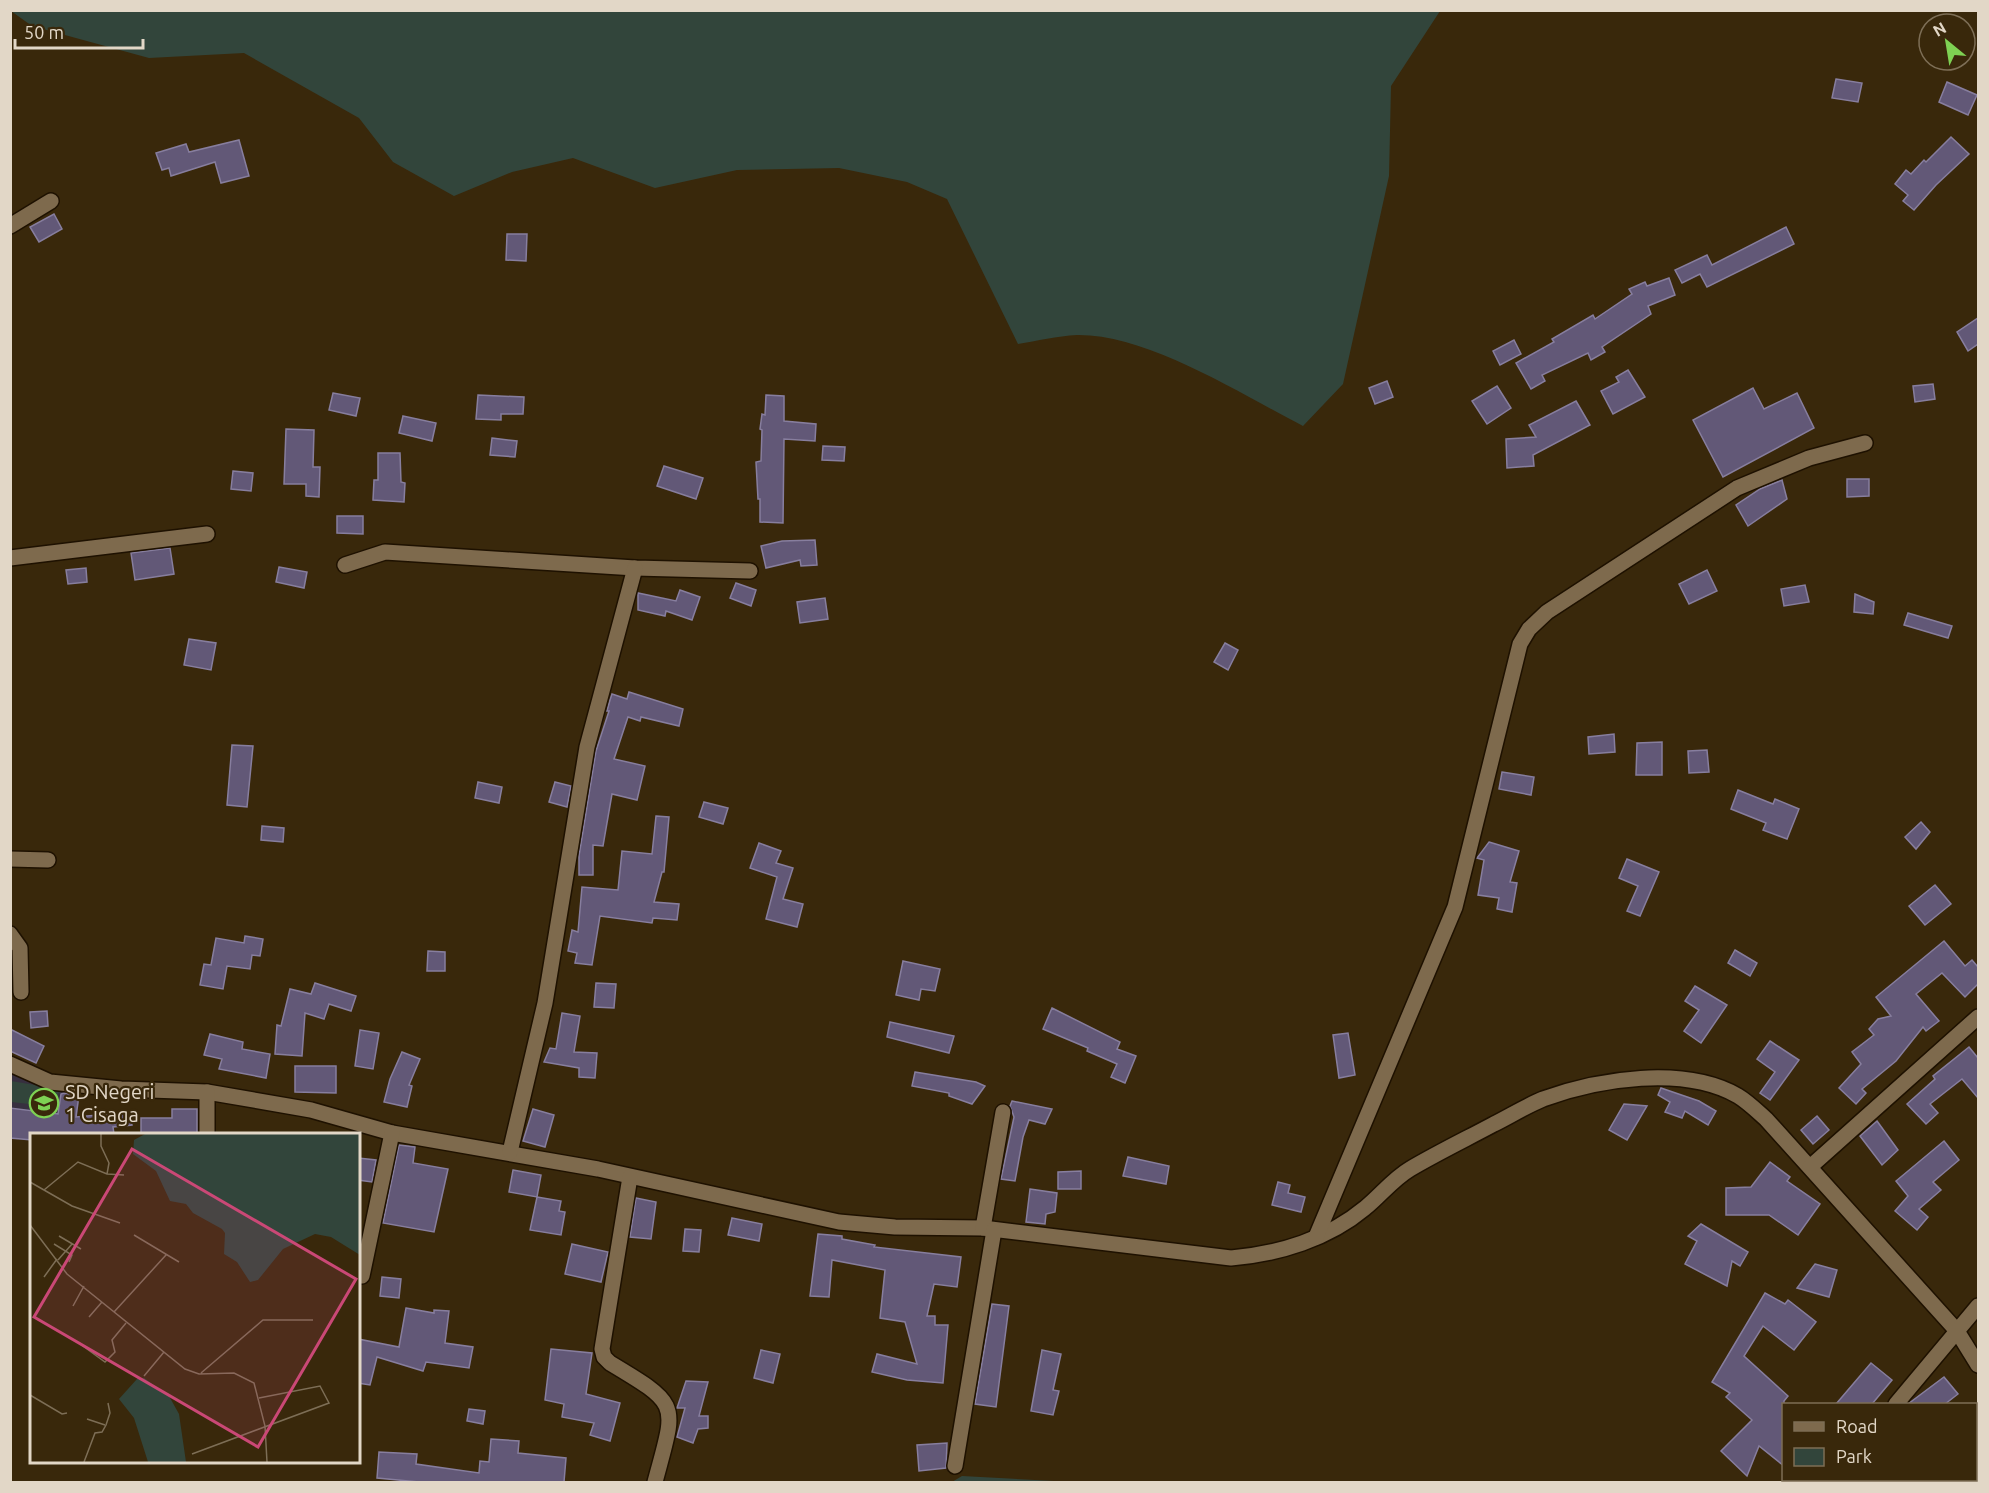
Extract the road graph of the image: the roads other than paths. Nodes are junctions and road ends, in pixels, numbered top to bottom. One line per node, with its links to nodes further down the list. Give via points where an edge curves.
1 (51, 201): 2 (street)
2 (10, 226)
3 (1865, 443): 23 (street, via 1809,458 1737,488 1547,612 1529,629 1520,644 1455,907)
4 (207, 534): 5 (street)
5 (10, 558)
6 (345, 565): 7 (street, via 385,552)
7 (635, 568): 8 (street); 19 (street, via 587,747 545,1003)
8 (750, 571)
9 (10, 859): 10 (street)
10 (48, 860)
11 (10, 934): 12 (street, via 20,948)
12 (21, 992)
13 (1978, 1017): 20 (street)
14 (10, 1064): 15 (street, via 50,1082)
15 (207, 1092): 17 (street); 18 (street, via 311,1110)
16 (1003, 1112): 22 (street)
17 (207, 1133)
18 (392, 1133): 19 (street); 24 (street)
19 (510, 1152): 21 (street)
20 (1810, 1167): 23 (street, via 1766,1119 1739,1096 1716,1086 1656,1077 1582,1087 1541,1100 1407,1170 1341,1226); 26 (street)
21 (630, 1177): 22 (street, via 839,1222); 30 (street, via 602,1349 610,1363 655,1390 667,1406 669,1428)
22 (989, 1229): 23 (street, via 1231,1258 1259,1256); 29 (street)
23 (1316, 1237)
24 (362, 1276)
25 (1978, 1306): 26 (street)
26 (1956, 1330): 27 (street); 28 (street)
27 (1978, 1365)
28 (1897, 1403)
29 (955, 1466)
30 (655, 1482)

